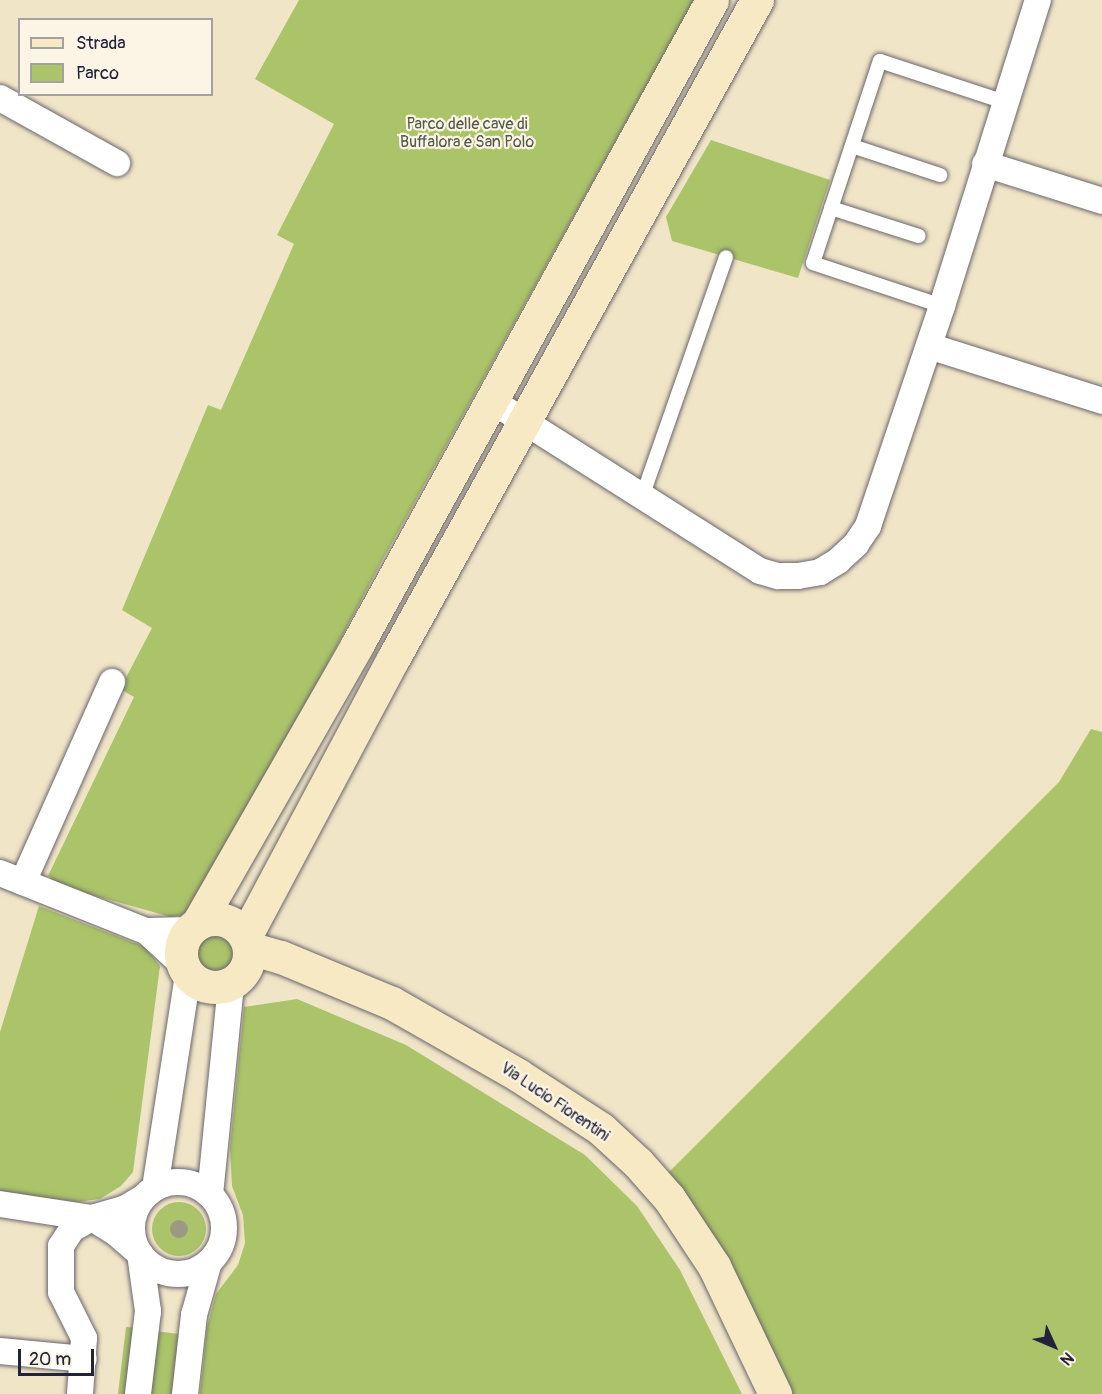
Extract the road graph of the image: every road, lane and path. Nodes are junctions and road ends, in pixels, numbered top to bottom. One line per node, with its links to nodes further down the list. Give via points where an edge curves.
1 (712, 0): 16 (street)
2 (757, 0): 18 (street)
3 (1038, 0): 5 (street)
4 (0, 98): 7 (street)
5 (1005, 102): 6 (lane, via 880,61); 8 (street)
6 (852, 146): 9 (lane); 11 (lane)
7 (117, 163)
8 (985, 164): 10 (street); 14 (street)
9 (940, 175)
10 (1102, 201)
11 (831, 208): 12 (lane); 14 (lane, via 813,263)
12 (919, 236)
13 (726, 257): 19 (lane)
14 (942, 306): 15 (street)
15 (929, 346): 17 (street); 19 (street, via 868,526 856,544 820,572 778,576 760,571)
16 (492, 401): 18 (street); 22 (street)
17 (1102, 401)
18 (524, 421): 19 (street); 24 (street, via 393,659)
19 (642, 497)
20 (112, 682): 21 (street)
21 (11, 877): 23 (street)
22 (194, 927): 23 (street); 24 (street, via 219,919 230,922); 25 (street, via 183,941)
23 (146, 931): 25 (street)
24 (241, 962): 25 (street, via 207,987); 27 (street); 37 (street, Via Lucio Fiorentini, via 281,957 392,1003 518,1075 601,1129 669,1198 714,1266)
25 (185, 969): 26 (street)
26 (150, 1192): 27 (street, via 169,1183 184,1182); 29 (street, via 126,1208); 30 (street, via 136,1209 132,1224)
27 (210, 1195): 31 (street, via 219,1207 224,1228 219,1250)
28 (0, 1204): 29 (street)
29 (92, 1218): 30 (street); 33 (street, via 72,1229 61,1246 59,1277 61,1292 84,1338)
30 (140, 1254): 31 (street, via 151,1265 172,1273 196,1270); 35 (street, via 148,1311)
31 (209, 1262): 36 (street, via 194,1315)
32 (0, 1351): 33 (street)
33 (84, 1359): 34 (street)
34 (80, 1394)
35 (138, 1394)
36 (185, 1394)
37 (775, 1394)

